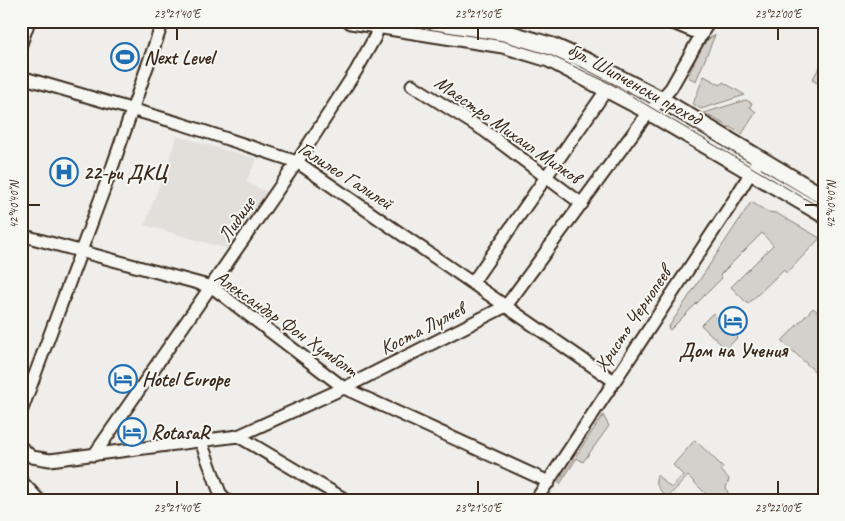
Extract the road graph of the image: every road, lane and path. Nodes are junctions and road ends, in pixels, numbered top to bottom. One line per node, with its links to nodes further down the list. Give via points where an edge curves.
1 (29, 21): 9 (street)
2 (163, 21): 14 (street)
3 (350, 21): 7 (main road, бул. Шипченски проход)
4 (439, 21): 13 (main road, бул. Шипченски проход, via 506,32 554,46)
5 (668, 21): 8 (street)
6 (709, 21): 8 (street, Коста Лулчев)
7 (379, 24): 12 (main road, бул. Шипченски проход, via 503,45 549,59); 17 (street, Лидице, via 356,71)
8 (702, 35): 13 (street, Коста Лулчев)
9 (21, 44)
10 (21, 77): 14 (street, Галилео Галилей)
11 (412, 85): 19 (street, Маестро Михаил Милков, via 478,126)
12 (607, 89): 15 (main road, бул. Шипченски проход); 19 (street)
13 (662, 100): 15 (street, Коста Лулчев); 16 (main road, бул. Шипченски проход)
14 (132, 110): 17 (street, Галилео Галилей); 24 (street)
15 (650, 113): 18 (main road, бул. Шипченски проход); 21 (street, Коста Лулчев)
16 (759, 159): 18 (street, Христо Чернопеев); 20 (main road, бул. Шипченски проход)
17 (298, 162): 25 (street, Галилео Галилей); 26 (street, Лидице)
18 (751, 173): 22 (main road, бул. Шипченски проход); 28 (street, Христо Чернопеев)
19 (548, 177): 21 (street, Маестро Михаил Милков); 25 (street)
20 (824, 197)
21 (582, 204): 27 (street, Коста Лулчев)
22 (824, 215)
23 (21, 235): 24 (street, Александър Фон Хумболт)
24 (81, 250): 26 (street, Александър Фон Хумболт); 30 (street)
25 (473, 282): 27 (street, Галилео Галилей)
26 (212, 287): 29 (street, Александър Фон Хумболт); 34 (street, Лидице)
27 (506, 306): 28 (street, Галилео Галилей); 29 (street, Коста Лулчев)
28 (614, 381): 36 (street, Христо Чернопеев)
29 (344, 388): 31 (street, Коста Лулчев); 36 (street, Александър Фон Хумболт)
30 (21, 412)
31 (238, 436): 32 (street, Коста Лулчев); 39 (street)
32 (201, 442): 34 (street, Коста Лулчев); 38 (street, via 220,493)
33 (21, 447): 34 (street, Коста Лулчев, via 44,460)
34 (94, 455)
35 (21, 481): 37 (street)
36 (549, 482): 40 (street, Христо Чернопеев)
37 (39, 500)
38 (226, 500)
39 (346, 500)
40 (536, 500)

